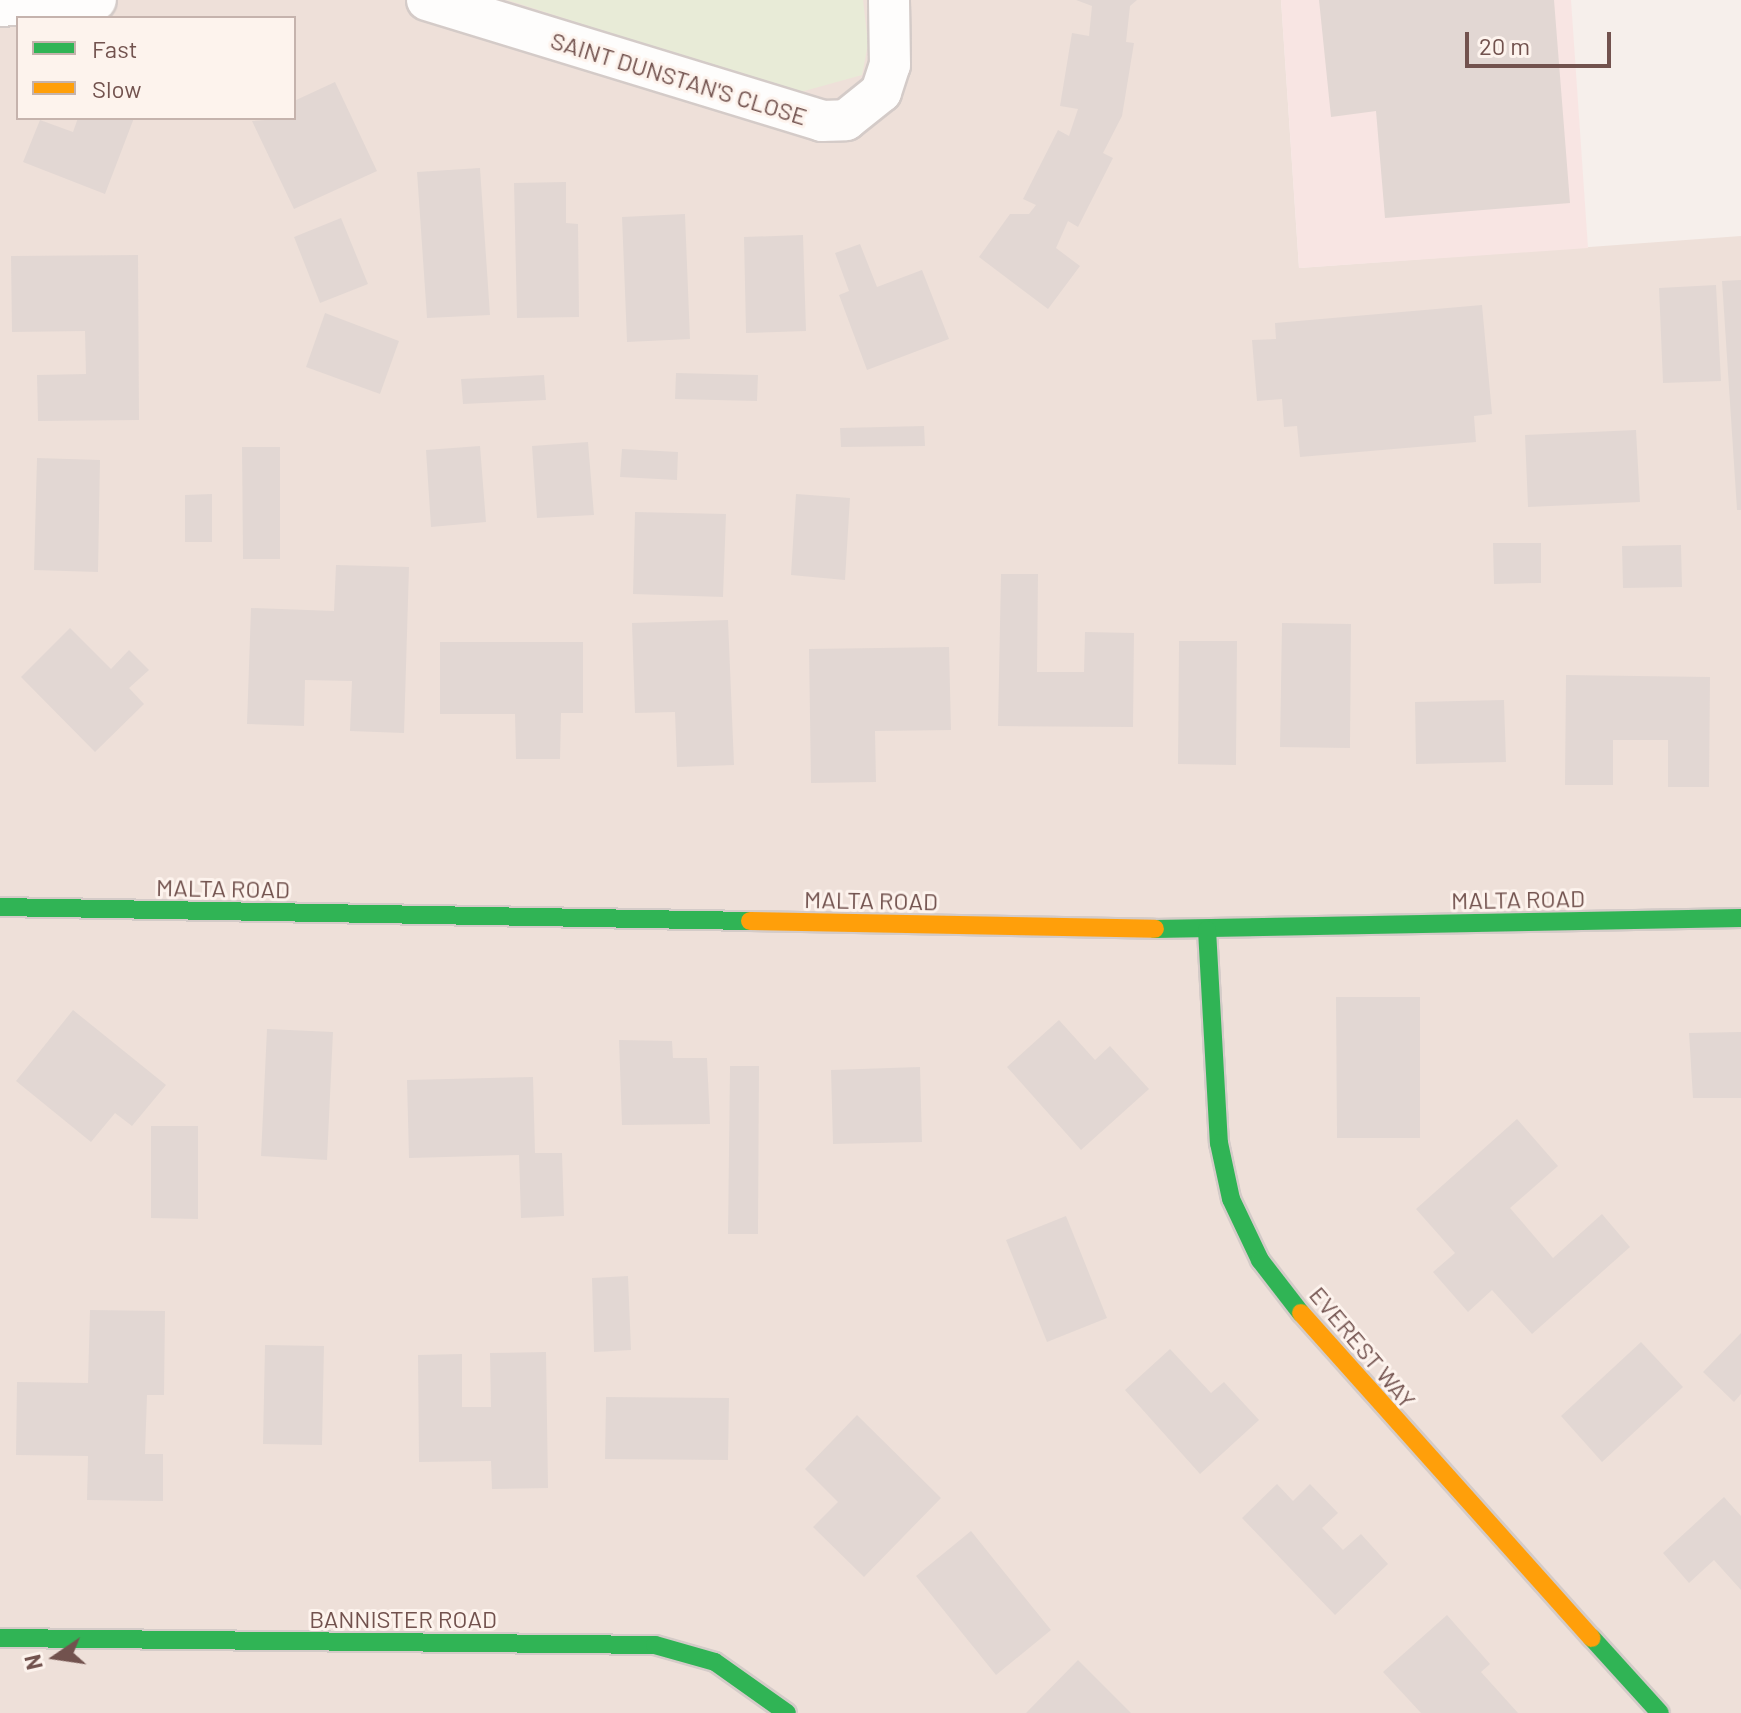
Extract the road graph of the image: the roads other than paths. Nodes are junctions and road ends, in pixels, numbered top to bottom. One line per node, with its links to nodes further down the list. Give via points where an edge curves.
1 (96, 0): 4 (street)
2 (427, 0): 3 (street, SAINT DUNSTAN'S CLOSE, via 822,121 846,120 881,92 890,65)
3 (889, 0)
4 (0, 6)
5 (0, 907): 7 (street, MALTA ROAD)
6 (1741, 918): 7 (street, MALTA ROAD)
7 (1207, 930): 10 (street, EVEREST WAY, via 1219,1143 1231,1199 1260,1260 1323,1341)
8 (0, 1638): 9 (street, BANNISTER ROAD, via 655,1645 715,1662)
9 (787, 1713)
10 (1660, 1713)

